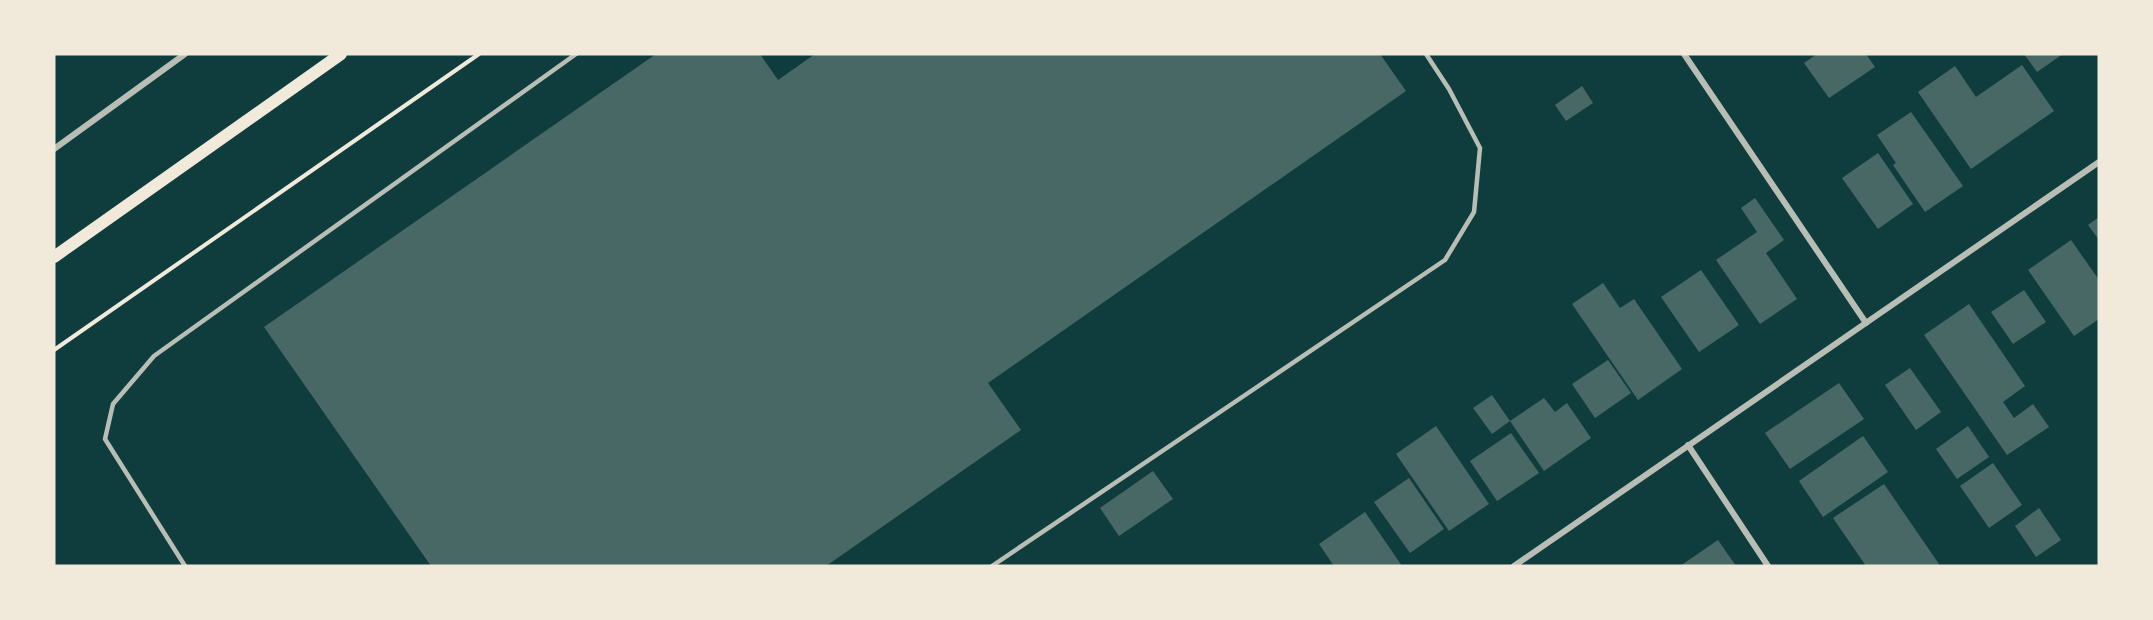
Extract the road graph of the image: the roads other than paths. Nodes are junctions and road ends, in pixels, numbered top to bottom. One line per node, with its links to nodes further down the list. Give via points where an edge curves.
1 (185, 54): 6 (street)
2 (340, 54): 8 (main road)
3 (576, 54): 11 (lane, via 154,356 113,404 105,439)
4 (1426, 54): 12 (lane, via 1480,148 1474,212 1444,260)
5 (1684, 54): 9 (street)
6 (54, 149)
7 (2099, 162): 9 (street)
8 (54, 257)
9 (1866, 323): 10 (street)
10 (1688, 445): 13 (street); 14 (street)
11 (185, 566)
12 (992, 566)
13 (1514, 566)
14 (1768, 566)

